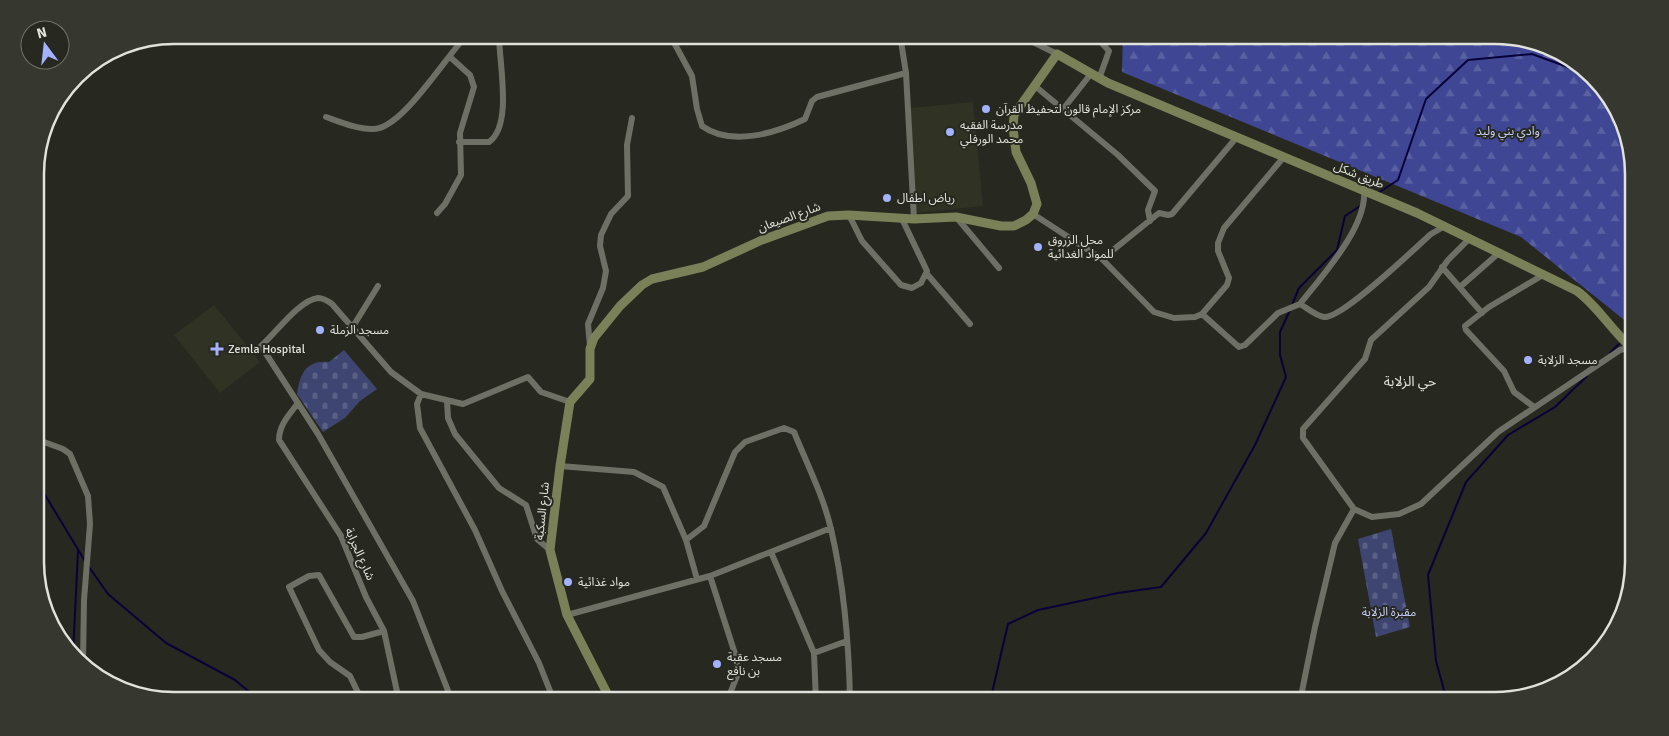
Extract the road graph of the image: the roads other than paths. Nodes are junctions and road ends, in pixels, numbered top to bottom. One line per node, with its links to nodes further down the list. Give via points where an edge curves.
1 (460, 44): 8 (street)
2 (499, 44): 16 (street, via 503,117 498,131 489,142)
3 (675, 44): 9 (street, via 692,76 702,126 728,137 766,133 799,122 805,119 817,97)
4 (901, 44): 9 (street)
5 (1037, 44): 7 (street)
6 (1103, 44): 10 (street, via 1109,51)
7 (1057, 54): 10 (main road, طريق شكل); 11 (main road)
8 (450, 57): 13 (street, via 389,125 373,130); 16 (street, via 470,75 474,87)
9 (906, 73): 24 (street)
10 (1094, 77): 12 (street); 15 (main road, طريق شكل)
11 (1035, 86): 12 (street); 20 (main road, via 1014,115 1013,128 1016,152 1036,194)
12 (1064, 108): 25 (street, via 1156,191 1148,210)
13 (326, 117)
14 (632, 118): 43 (street, via 628,145 628,196 611,214 601,235 600,246 606,271 603,288 588,324)
15 (1236, 138): 17 (main road, طريق شكل); 25 (street, via 1172,214 1159,213)
16 (458, 142): 19 (street, via 461,175)
17 (1283, 158): 18 (main road, طريق شكل); 38 (street, via 1224,228 1218,250 1229,278 1227,285)
18 (1364, 191): 26 (main road, طريق شكل); 36 (street, via 1365,200 1355,227)
19 (437, 213)
20 (1033, 214): 22 (main road, شارع الصيعان, via 1014,226); 29 (street)
21 (849, 215): 23 (main road, شارع الصيعان); 32 (street, via 862,241 902,285 907,288 917,286); 43 (main road, شارع الصيعان, via 828,216 762,240 703,267 652,279 620,306 594,338)
22 (956, 216): 24 (main road, شارع الصيعان); 31 (street)
23 (902, 219): 24 (main road, شارع الصيعان); 32 (street)
24 (914, 219)
25 (1150, 221): 29 (street)
26 (1445, 226): 27 (main road, طريق شكل); 36 (street, via 1431,234 1351,304 1332,315 1322,317)
27 (1470, 238): 28 (main road, طريق شكل); 30 (street)
28 (1500, 252): 33 (main road, طريق شكل); 35 (street)
29 (1102, 260): 38 (street, via 1154,312 1184,319)
30 (1442, 267): 35 (street); 51 (street, via 1429,287 1371,340 1365,359 1303,429 1303,438)
31 (999, 268)
32 (927, 274): 39 (street)
33 (1543, 275): 37 (street); 41 (main road, طريق شكل, via 1585,297)
34 (378, 286): 40 (street)
35 (1460, 287): 37 (street)
36 (1300, 304): 38 (street, via 1278,313 1242,346 1237,346)
37 (1482, 313): 48 (street, via 1466,324 1466,330 1504,371 1514,392)
38 (1202, 314)
39 (970, 324)
40 (352, 328): 44 (street, via 391,372); 47 (street, via 332,304 317,298 299,308 262,346)
41 (1625, 340)
42 (1625, 349): 48 (street)
43 (590, 350): 46 (main road, شارع الصيعان, via 590,379)
44 (421, 394): 45 (street); 66 (street, via 417,404 420,428 476,530)
45 (447, 400): 46 (street, via 463,404 471,402 528,377 541,392); 54 (street, via 448,418 455,434 499,488 526,505 537,539)
46 (570, 402): 50 (main road, شارع السكبة)
47 (298, 403): 59 (street, شارع الجرابة, via 284,421 279,440 341,536); 65 (street, via 413,601)
48 (1534, 407): 51 (street, via 1485,442 1411,509 1385,517 1372,517)
49 (44, 442): 62 (street, via 70,454 88,496 90,524)
50 (560, 466): 53 (street, via 634,472 657,482 668,493); 54 (main road, شارع السكبة)
51 (1354, 509): 71 (street, via 1335,543)
52 (831, 528): 53 (street, via 794,432 784,428 740,446 704,526); 55 (street); 60 (street, via 843,589)
53 (686, 540): 57 (street)
54 (550, 550): 58 (main road, شارع السكبة)
55 (771, 552): 56 (street); 61 (street)
56 (710, 576): 57 (street); 68 (street, via 737,660 737,676)
57 (697, 579): 58 (street)
58 (567, 616): 67 (main road, شارع السكبة)
59 (384, 631): 63 (street, via 354,636 319,576 309,576 289,587 319,650 350,676); 64 (street, شارع الجرابة)
60 (847, 641): 61 (street); 70 (street)
61 (814, 653): 69 (street)
62 (83, 655)
63 (358, 692)
64 (397, 692)
65 (448, 692)
66 (550, 692)
67 (606, 692)
68 (731, 692)
69 (816, 692)
70 (850, 692)
71 (1302, 692)

